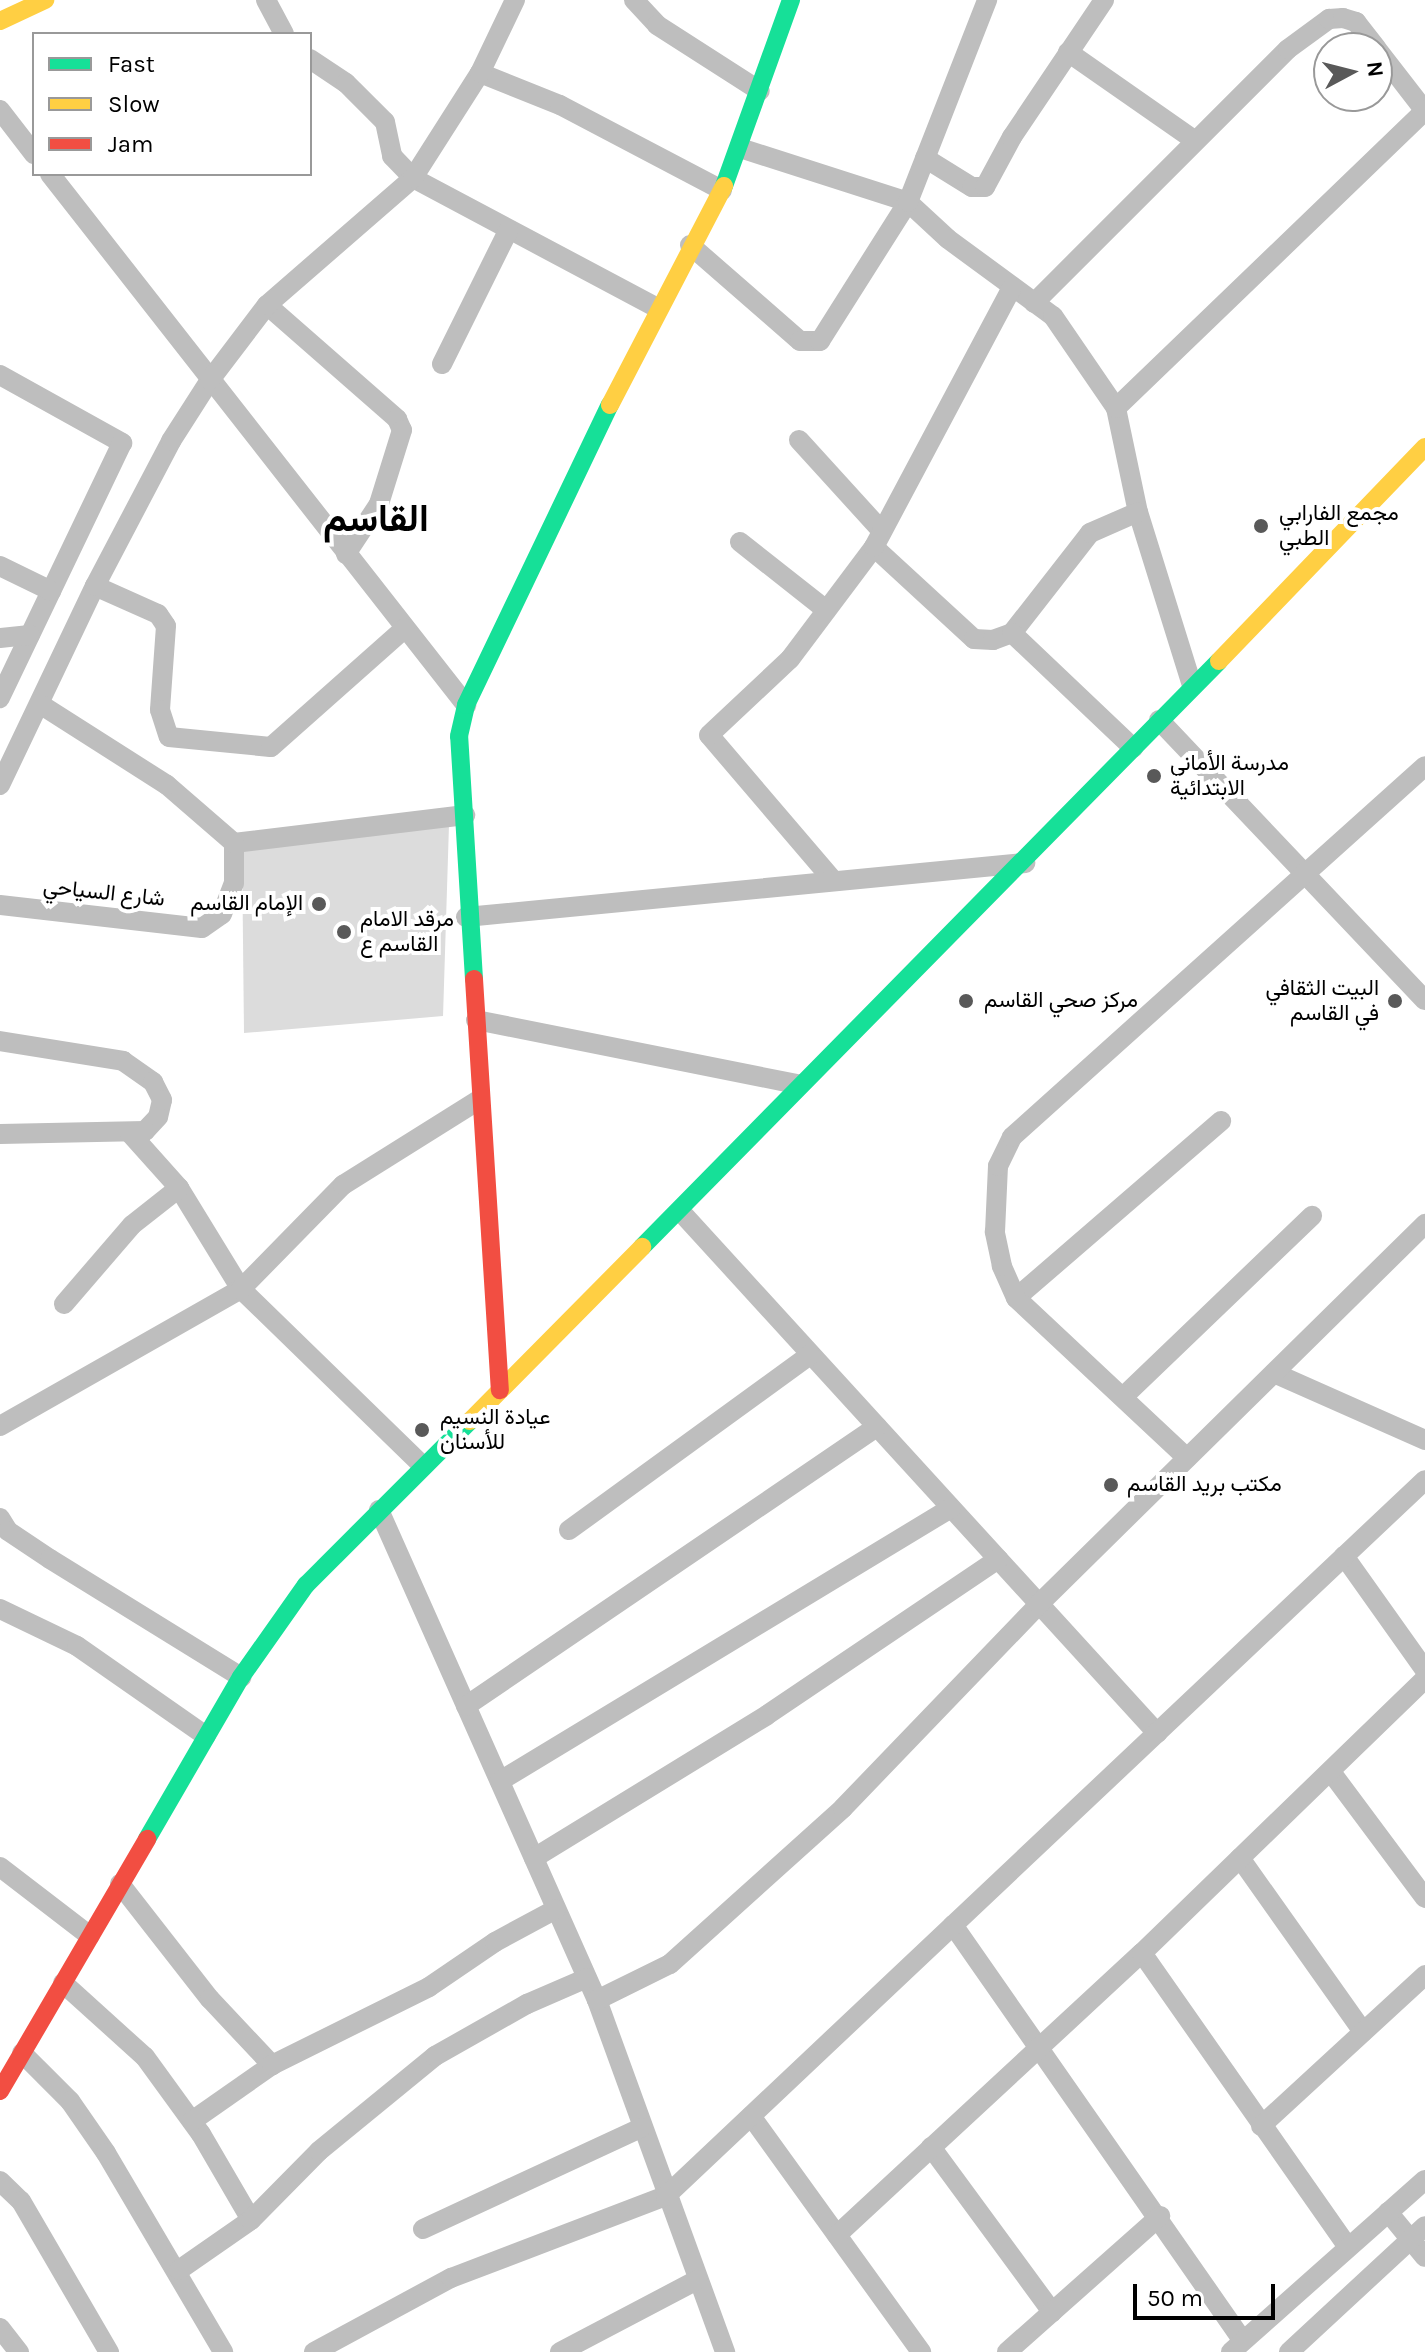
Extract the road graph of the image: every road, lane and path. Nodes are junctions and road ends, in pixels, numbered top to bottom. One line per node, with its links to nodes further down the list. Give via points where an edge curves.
1 (45, 0): 8 (main road)
2 (266, 0): 9 (street)
3 (515, 0): 14 (street)
4 (634, 0): 15 (street, via 657,25)
5 (791, 0): 15 (main road)
6 (987, 0): 21 (street)
7 (1104, 0): 11 (street)
8 (0, 21)
9 (283, 32)
10 (1364, 32): 18 (street, via 1356,22 1329,19 1288,49)
11 (1068, 52): 18 (street); 21 (street, via 985,187 972,187)
12 (312, 60): 23 (street, via 346,83 385,122 392,156)
13 (1393, 69): 17 (street)
14 (480, 73): 23 (street); 24 (street, via 560,105)
15 (760, 91): 19 (main road)
16 (0, 110): 20 (street)
17 (1425, 111): 35 (street)
18 (1194, 140): 29 (street)
19 (740, 148): 24 (main road); 25 (street)
20 (32, 151)
21 (925, 158): 25 (street)
22 (52, 176): 34 (street)
23 (413, 178): 26 (street); 30 (street)
24 (722, 190): 27 (main road)
25 (908, 202): 27 (street, via 820,341 813,343 800,341); 28 (street)
26 (508, 231): 31 (street); 32 (street)
27 (690, 245): 31 (main road)
28 (1012, 287): 29 (street); 39 (street)
29 (1034, 303): 35 (street, via 1053,316)
30 (267, 305): 34 (street); 41 (street, via 397,419 402,430 379,504)
31 (657, 308): 53 (main road)
32 (442, 364)
33 (0, 375): 44 (street, via 122,443)
34 (210, 380): 41 (street); 43 (street, via 171,441)
35 (1116, 408): 38 (street)
36 (799, 440): 39 (street)
37 (1425, 447): 50 (main road)
38 (1138, 512): 47 (street, via 1090,533); 50 (street)
39 (878, 538): 45 (street); 47 (street, via 974,639)
40 (740, 542): 45 (street)
41 (346, 554): 46 (street)
42 (0, 566): 44 (street)
43 (95, 586): 46 (street, via 158,614 166,626 160,710 169,737 271,747); 52 (street)
44 (51, 591): 48 (street)
45 (826, 610): 62 (street, via 790,659 709,735)
46 (405, 628): 53 (street)
47 (1012, 633): 55 (street)
48 (30, 635): 49 (street); 51 (street)
49 (0, 638)
50 (1192, 685): 54 (main road)
51 (0, 698)
52 (40, 704): 57 (street); 59 (street, via 167,785)
53 (466, 705): 58 (main road, via 459,736)
54 (1159, 720): 55 (main road); 61 (street)
55 (1133, 748): 60 (main road)
56 (1425, 766): 61 (street)
57 (0, 785)
58 (465, 815): 59 (street); 64 (main road)
59 (234, 843): 63 (street, شارع السياحي, via 234,883 222,914 202,928)
60 (1025, 863): 62 (street); 68 (main road)
61 (1307, 876): 65 (street); 78 (street, via 1012,1137 998,1166 993,1199 1002,1266)
62 (832, 879): 64 (street)
63 (0, 905)
64 (466, 917): 66 (main road)
65 (1425, 1000)
66 (476, 1020): 68 (street); 69 (main road)
67 (0, 1041): 71 (street, via 123,1061 153,1082 162,1100 158,1117 145,1131)
68 (800, 1085): 74 (main road)
69 (480, 1099): 77 (street, via 343,1185); 82 (main road)
70 (1221, 1121): 78 (street)
71 (129, 1132): 72 (street); 73 (street)
72 (0, 1134)
73 (179, 1188): 77 (street); 79 (street, via 132,1225)
74 (681, 1212): 80 (street); 82 (main road)
75 (1312, 1216): 83 (street)
76 (1425, 1224): 81 (street)
77 (241, 1289): 84 (street); 88 (street)
78 (1016, 1298): 83 (street)
79 (64, 1304)
80 (810, 1355): 85 (street); 93 (street)
81 (1274, 1373): 86 (street); 87 (street)
82 (500, 1390): 88 (main road)
83 (1123, 1397): 87 (street)
84 (0, 1426)
85 (877, 1427): 90 (street); 101 (street)
86 (1425, 1440)
87 (1187, 1458): 96 (street)
88 (423, 1466): 91 (main road)
89 (1425, 1480): 94 (street)
90 (951, 1508): 95 (street); 105 (street)
91 (379, 1510): 99 (main road, via 306,1585); 101 (street)
92 (0, 1518): 99 (street, via 8,1531 50,1559)
93 (569, 1530)
94 (1344, 1556): 98 (street); 102 (street)
95 (998, 1559): 96 (street); 106 (street, via 767,1715)
96 (1039, 1604): 102 (street); 118 (street, via 843,1808 670,1964)
97 (0, 1609): 103 (street, via 77,1646)
98 (1425, 1670)
99 (241, 1677): 103 (main road)
100 (1425, 1679): 104 (street)
101 (466, 1706): 105 (street)
102 (1157, 1733): 112 (street)
103 (206, 1736): 109 (main road)
104 (1331, 1772): 107 (street); 110 (street)
105 (500, 1781): 106 (street)
106 (534, 1858): 111 (street)
107 (1240, 1858): 114 (street); 119 (street)
108 (0, 1867): 113 (street)
109 (120, 1884): 113 (main road); 122 (street, via 210,1999)
110 (1425, 1898)
111 (556, 1909): 116 (street); 122 (street, via 429,1987)
112 (953, 1925): 120 (street); 124 (street)
113 (90, 1936): 117 (main road)
114 (1142, 1953): 120 (street); 126 (street)
115 (1425, 1975): 119 (street)
116 (587, 1978): 118 (street); 134 (street, via 527,2004 435,2056 319,2151)
117 (63, 1983): 121 (main road); 125 (street, via 145,2057)
118 (597, 2000): 127 (street)
119 (1363, 2032): 126 (street)
120 (1039, 2045): 128 (street); 133 (street)
121 (22, 2053): 123 (main road); 140 (street, via 70,2101)
122 (272, 2065): 125 (street)
123 (0, 2091)
124 (751, 2116): 131 (street); 137 (street)
125 (192, 2121): 134 (street)
126 (1261, 2126): 138 (street)
127 (641, 2128): 131 (street); 135 (street)
128 (931, 2147): 137 (street); 142 (street)
129 (1425, 2180): 132 (street)
130 (0, 2181): 146 (street, via 21,2201)
131 (666, 2196): 141 (street); 148 (street, via 451,2278)
132 (1388, 2212): 136 (street); 138 (street)
133 (1160, 2216): 142 (street); 144 (street)
134 (251, 2220): 140 (street)
135 (423, 2229)
136 (1418, 2232): 139 (street); 153 (street)
137 (837, 2235): 151 (street)
138 (1348, 2247): 144 (street)
139 (1425, 2257)
140 (179, 2270): 147 (street)
141 (697, 2280): 149 (street); 150 (street)
142 (1052, 2312): 152 (street)
143 (0, 2328): 145 (street)
144 (1237, 2346)
145 (19, 2352)
146 (109, 2352)
147 (223, 2352)
148 (314, 2352)
149 (560, 2352)
150 (725, 2352)
151 (921, 2352)
152 (1007, 2352)
153 (1289, 2352)

